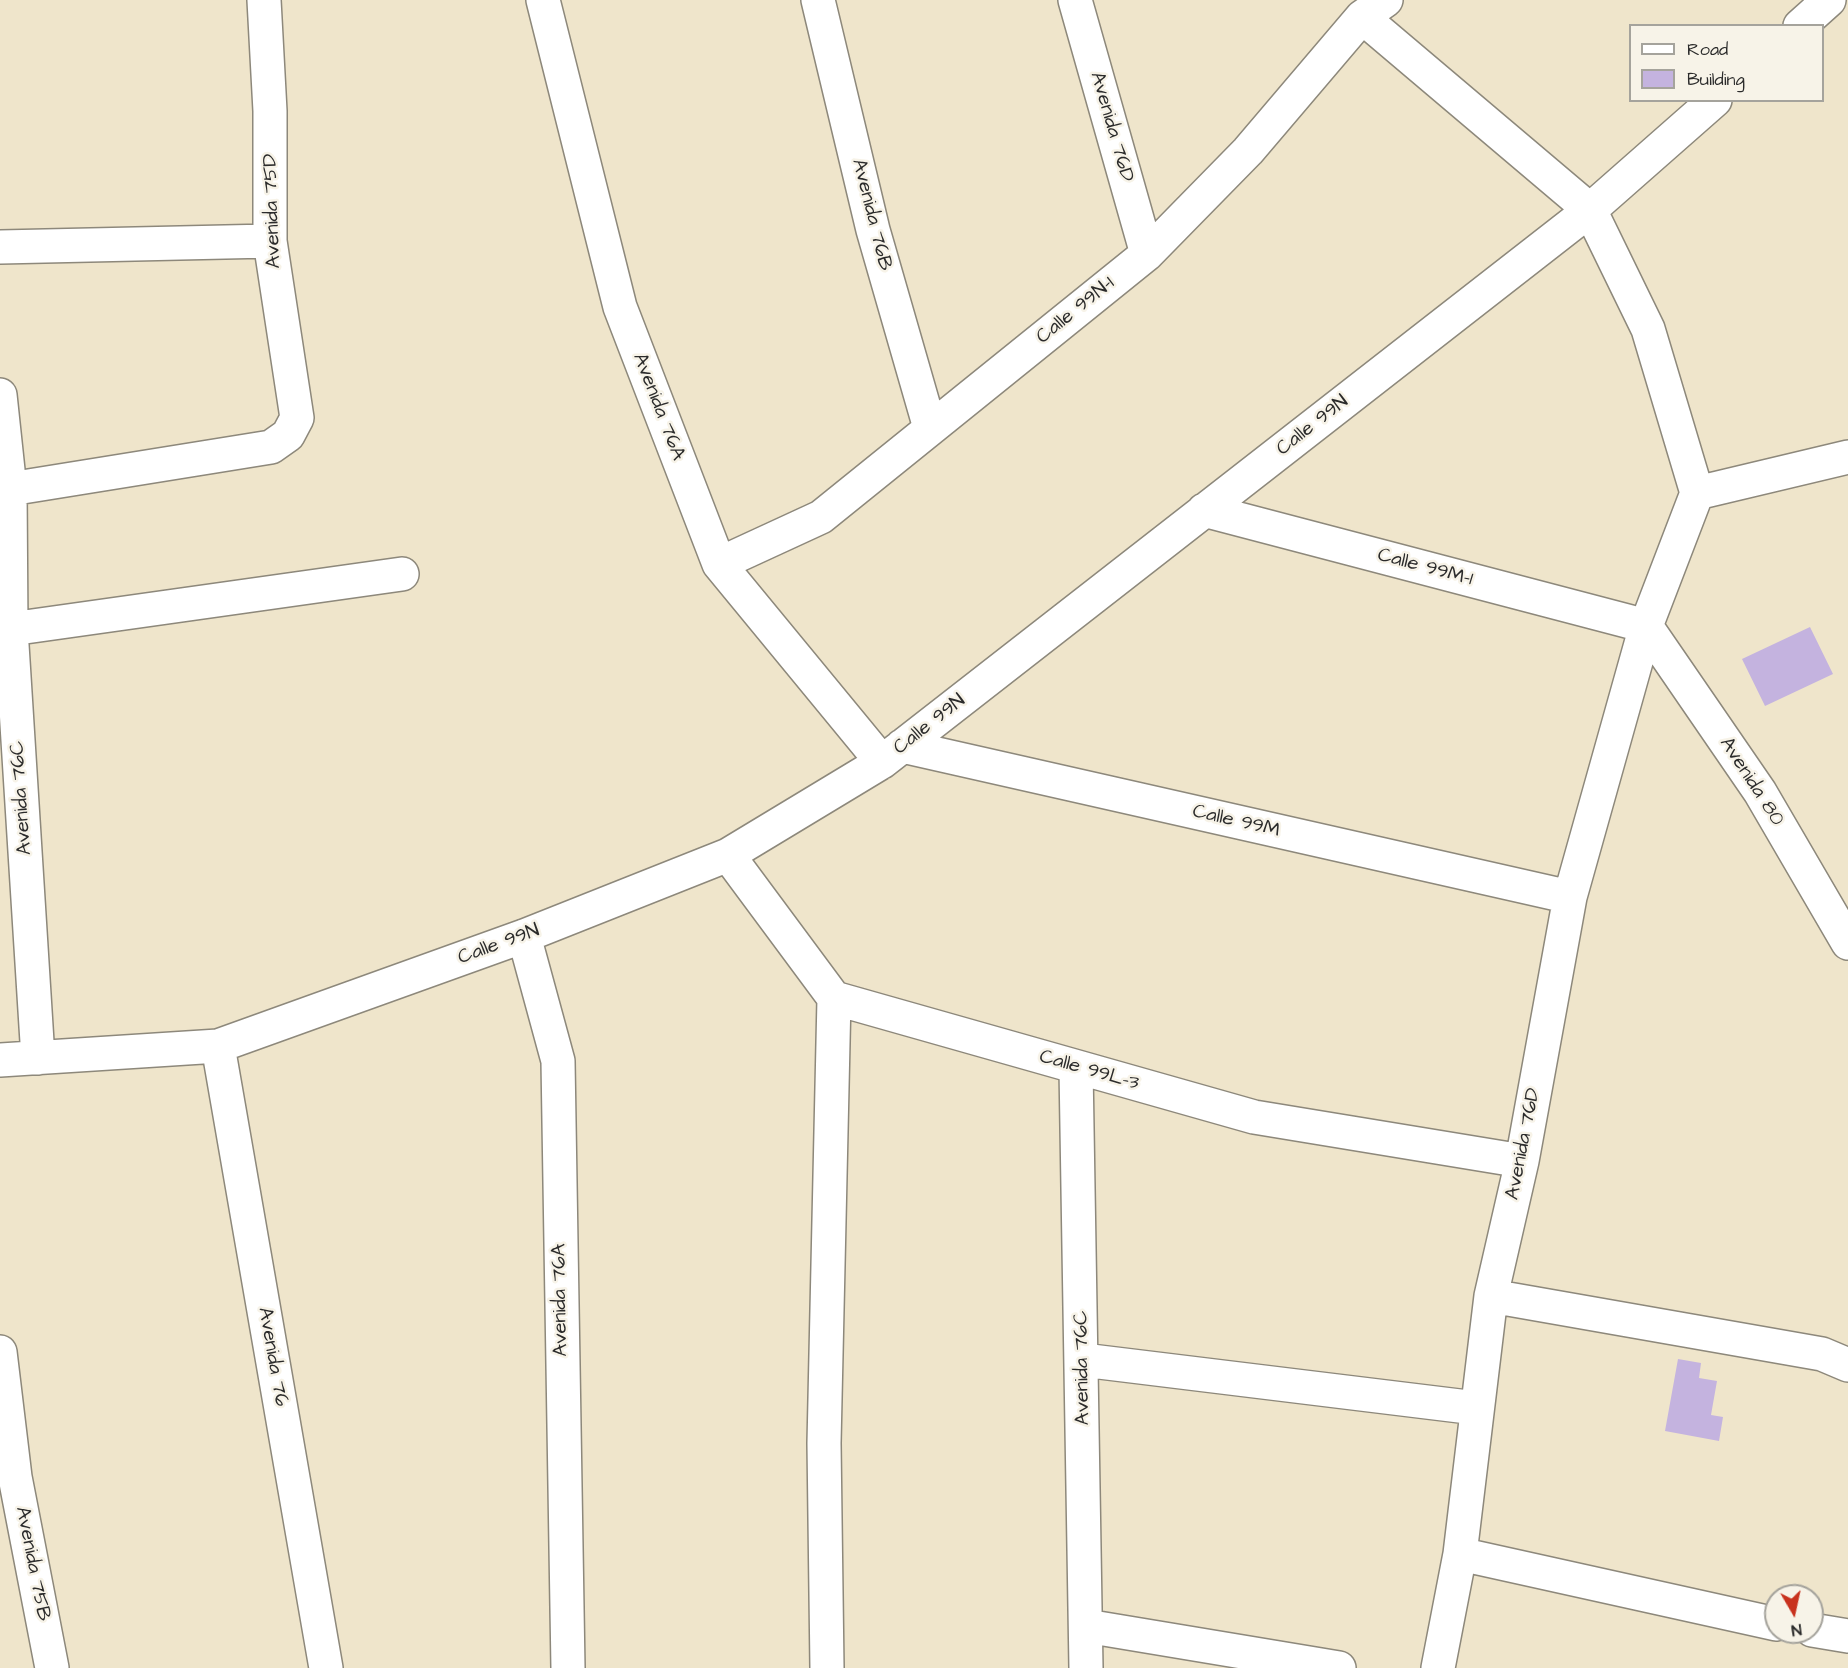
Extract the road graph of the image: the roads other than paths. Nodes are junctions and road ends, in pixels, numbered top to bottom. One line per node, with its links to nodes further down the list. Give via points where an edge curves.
1 (264, 0): 10 (street, Avenida 75D, via 270,111)
2 (543, 0): 19 (street, Avenida 76A, via 620,307)
3 (818, 0): 14 (street, Avenida 76B, via 873,230)
4 (1075, 0): 12 (street, Avenida 76D)
5 (1829, 0): 7 (street)
6 (1374, 8): 9 (street); 12 (street, Calle 99N-1, via 1248,151)
7 (1802, 24)
8 (1713, 102): 9 (street, Calle 99N)
9 (1590, 210): 17 (street, via 1648,328); 18 (street, Calle 99N)
10 (270, 241): 11 (street); 16 (street, Avenida 75D, via 297,418 288,435 272,447)
11 (0, 248)
12 (1147, 254): 14 (street, Calle 99N-1)
13 (0, 395): 16 (street, Avenida 76C)
14 (930, 428): 19 (street, Calle 99N-1, via 822,517)
15 (1848, 457): 17 (street)
16 (10, 489): 22 (street, Avenida 76C)
17 (1697, 494): 21 (street, Avenida 76D)
18 (1204, 510): 21 (street, Calle 99M-1); 23 (street, Calle 99N)
19 (719, 564): 23 (street, Avenida 76A)
20 (402, 574): 22 (street)
21 (1646, 626): 25 (street, Avenida 76D); 27 (street, Avenida 80, via 1760,792)
22 (11, 629): 30 (street, Avenida 76C)
23 (892, 754): 24 (street, Calle 99N); 25 (street, Calle 99M)
24 (728, 855): 26 (street, Calle 99N); 28 (street)
25 (1570, 897): 33 (street, Avenida 76D)
26 (524, 936): 29 (street, Calle 99N); 46 (street, Avenida 76A, via 558,1061)
27 (1848, 943)
28 (834, 998): 32 (street, Calle 99L-3); 47 (street, via 824,1443)
29 (218, 1046): 30 (street, Calle 99N); 45 (street, Avenida 76)
30 (39, 1058): 31 (street, Calle 99N)
31 (0, 1060)
32 (1076, 1068): 33 (street, Calle 99L-3, via 1254,1117); 36 (street, Avenida 76C)
33 (1522, 1161): 34 (street, Avenida 76D)
34 (1491, 1296): 37 (street, via 1822,1354); 38 (street, Avenida 76D)
35 (0, 1352): 44 (street, Avenida 75B, via 15,1477)
36 (1083, 1360): 38 (street); 41 (street, Avenida 76C)
37 (1848, 1365)
38 (1476, 1408): 39 (street, Avenida 76D)
39 (1460, 1554): 40 (street); 50 (street, Avenida 76D)
40 (1764, 1621)
41 (1086, 1626): 48 (street, Avenida 76C); 49 (street)
42 (1824, 1632): 43 (street)
43 (1848, 1636)
44 (52, 1668)
45 (326, 1668)
46 (568, 1668)
47 (827, 1668)
48 (1086, 1668)
49 (1339, 1668)
50 (1438, 1668)

